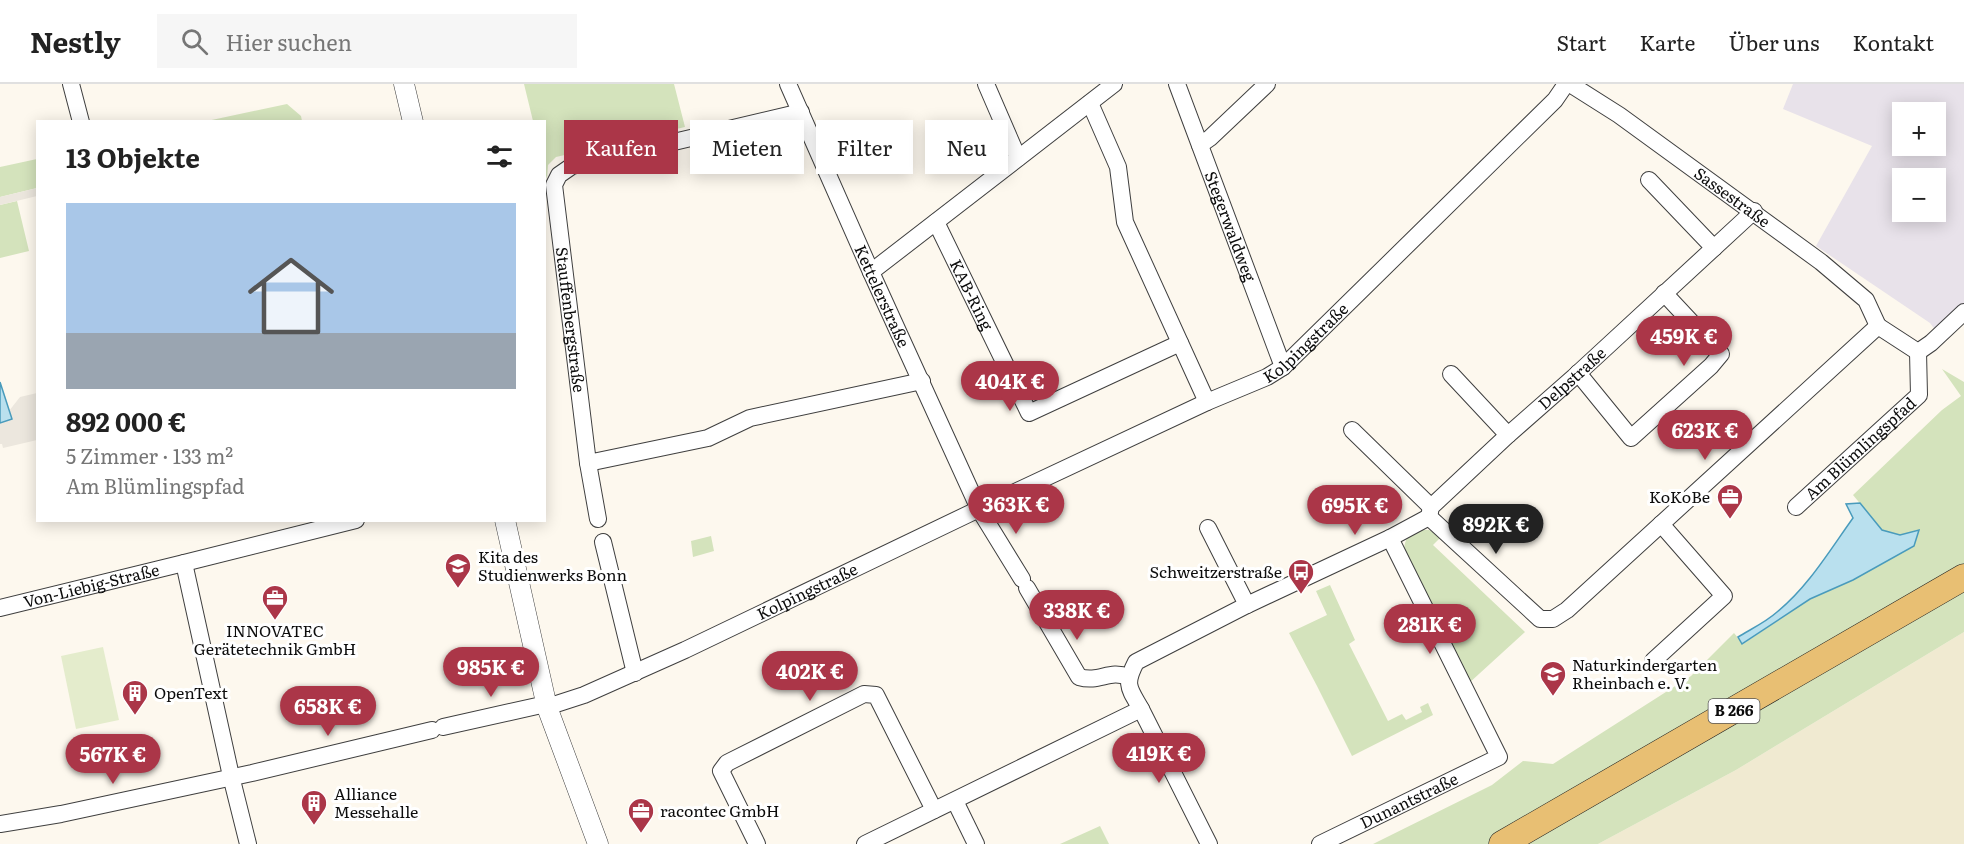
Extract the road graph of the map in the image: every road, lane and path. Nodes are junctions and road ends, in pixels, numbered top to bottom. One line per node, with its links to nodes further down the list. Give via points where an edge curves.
1 (71, 84): 11 (street)
2 (404, 84): 12 (street)
3 (789, 84): 10 (street, Kettelerstraße)
4 (986, 84): 14 (street)
5 (1114, 84): 9 (street)
6 (1177, 84): 13 (street, Stegerwaldweg)
7 (1267, 84): 13 (street)
8 (1568, 84): 16 (street, Sassestraße, via 1619,115); 25 (street, Kolpingstraße)
9 (1090, 103): 14 (street); 23 (street, via 1118,167 1125,222)
10 (801, 112): 19 (street, Kettelerstraße); 32 (street, Stauffenbergstraße, via 572,166 559,175 554,185)
11 (80, 120)
12 (413, 120)
13 (1200, 145): 25 (street, Stegerwaldweg)
14 (1018, 158): 17 (street)
15 (1649, 180): 18 (street)
16 (1754, 211): 18 (street, Delpstraße); 22 (street, Sassestraße, via 1866,300)
17 (936, 222): 19 (street); 23 (street, KAB-Ring, via 1029,413)
18 (1714, 248): 20 (street, Delpstraße)
19 (871, 272): 28 (street, Kettelerstraße)
20 (1664, 293): 26 (street, Delpstraße); 26 (street, via 1721,354 1711,366 1631,438)
21 (1964, 312): 24 (street)
22 (1878, 326): 24 (street); 39 (street)
23 (1180, 343): 29 (street)
24 (1918, 352): 33 (street, Am Blümlingspfad, via 1919,395)
25 (1283, 367): 29 (street, Kolpingstraße)
26 (1578, 373): 31 (street, Delpstraße)
27 (1451, 374): 31 (street)
28 (922, 381): 32 (street, via 750,418 708,438); 34 (street, Kettelerstraße)
29 (1207, 402): 34 (street, Kolpingstraße)
30 (1352, 430): 35 (street)
31 (1508, 435): 35 (street, Delpstraße)
32 (588, 463): 36 (street, Stauffenbergstraße)
33 (1796, 507)
34 (979, 509): 48 (street, Kolpingstraße); 49 (street, via 1079,678 1091,681 1120,673)
35 (1430, 512): 39 (street, via 1540,619 1553,619 1567,610); 41 (street)
36 (598, 519)
37 (348, 522): 43 (street, Von-Liebig-Straße)
38 (505, 522): 50 (street)
39 (1661, 524): 47 (street, via 1724,596)
40 (1208, 528): 45 (street)
41 (1390, 538): 45 (street); 62 (street, Dunantstraße, via 1499,757)
42 (603, 542): 48 (street)
43 (184, 563): 46 (street, Von-Liebig-Straße); 52 (street)
44 (1964, 577): 63 (main road, B 266)
45 (1247, 605): 49 (street, via 1136,662)
46 (0, 608)
47 (1653, 661)
48 (635, 673): 50 (street, Kolpingstraße, via 584,695)
49 (1128, 676): 51 (street, via 1129,688)
50 (547, 705): 52 (street, Kolpingstraße); 57 (street)
51 (1140, 709): 53 (street); 61 (street)
52 (231, 776): 55 (street, Kolpingstraße); 56 (street)
53 (955, 801): 54 (street); 60 (street)
54 (934, 810): 58 (street, via 876,695 864,694 727,763 721,771); 59 (street)
55 (0, 824)
56 (248, 844)
57 (598, 844)
58 (757, 844)
59 (865, 844)
60 (976, 844)
61 (1209, 844)
62 (1320, 844)
63 (1502, 844)

